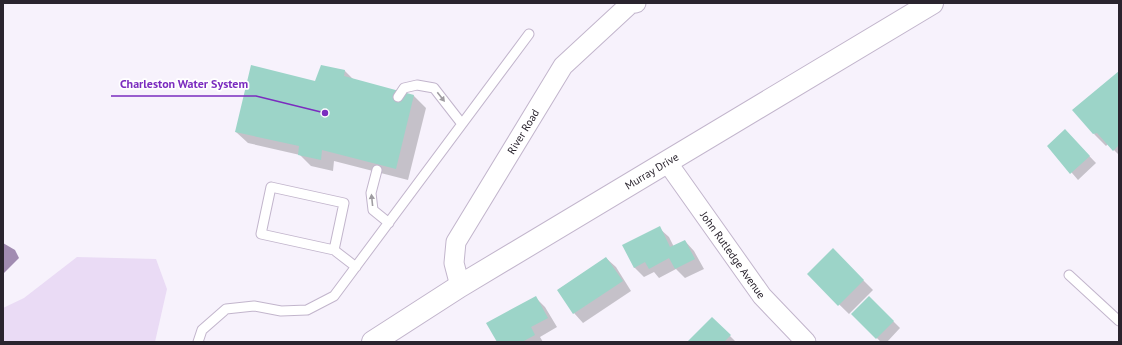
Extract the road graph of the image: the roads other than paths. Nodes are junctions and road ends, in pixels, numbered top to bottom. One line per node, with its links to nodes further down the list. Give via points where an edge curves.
1 (636, 3): 12 (street, River Road, via 630,4 563,66 456,242 454,263)
2 (932, 3): 6 (street, Murray Drive)
3 (529, 34): 5 (lane)
4 (398, 97): 5 (lane, one-way to 5, via 404,88 417,85 434,88)
5 (462, 124): 8 (lane)
6 (667, 162): 12 (street, Murray Drive); 16 (street, John Rutledge Avenue, via 762,296)
7 (377, 170): 8 (lane, one-way to 7, via 372,210 371,193)
8 (389, 223): 10 (lane)
9 (334, 250): 9 (lane, via 344,203 271,187 261,234); 10 (lane)
10 (356, 267): 14 (lane, via 334,296 307,310 282,311 254,306 226,309 202,330)
11 (1069, 275): 13 (lane)
12 (460, 286): 15 (street, Murray Drive)
13 (1119, 321)
14 (198, 342)
15 (373, 342)
16 (806, 342)

